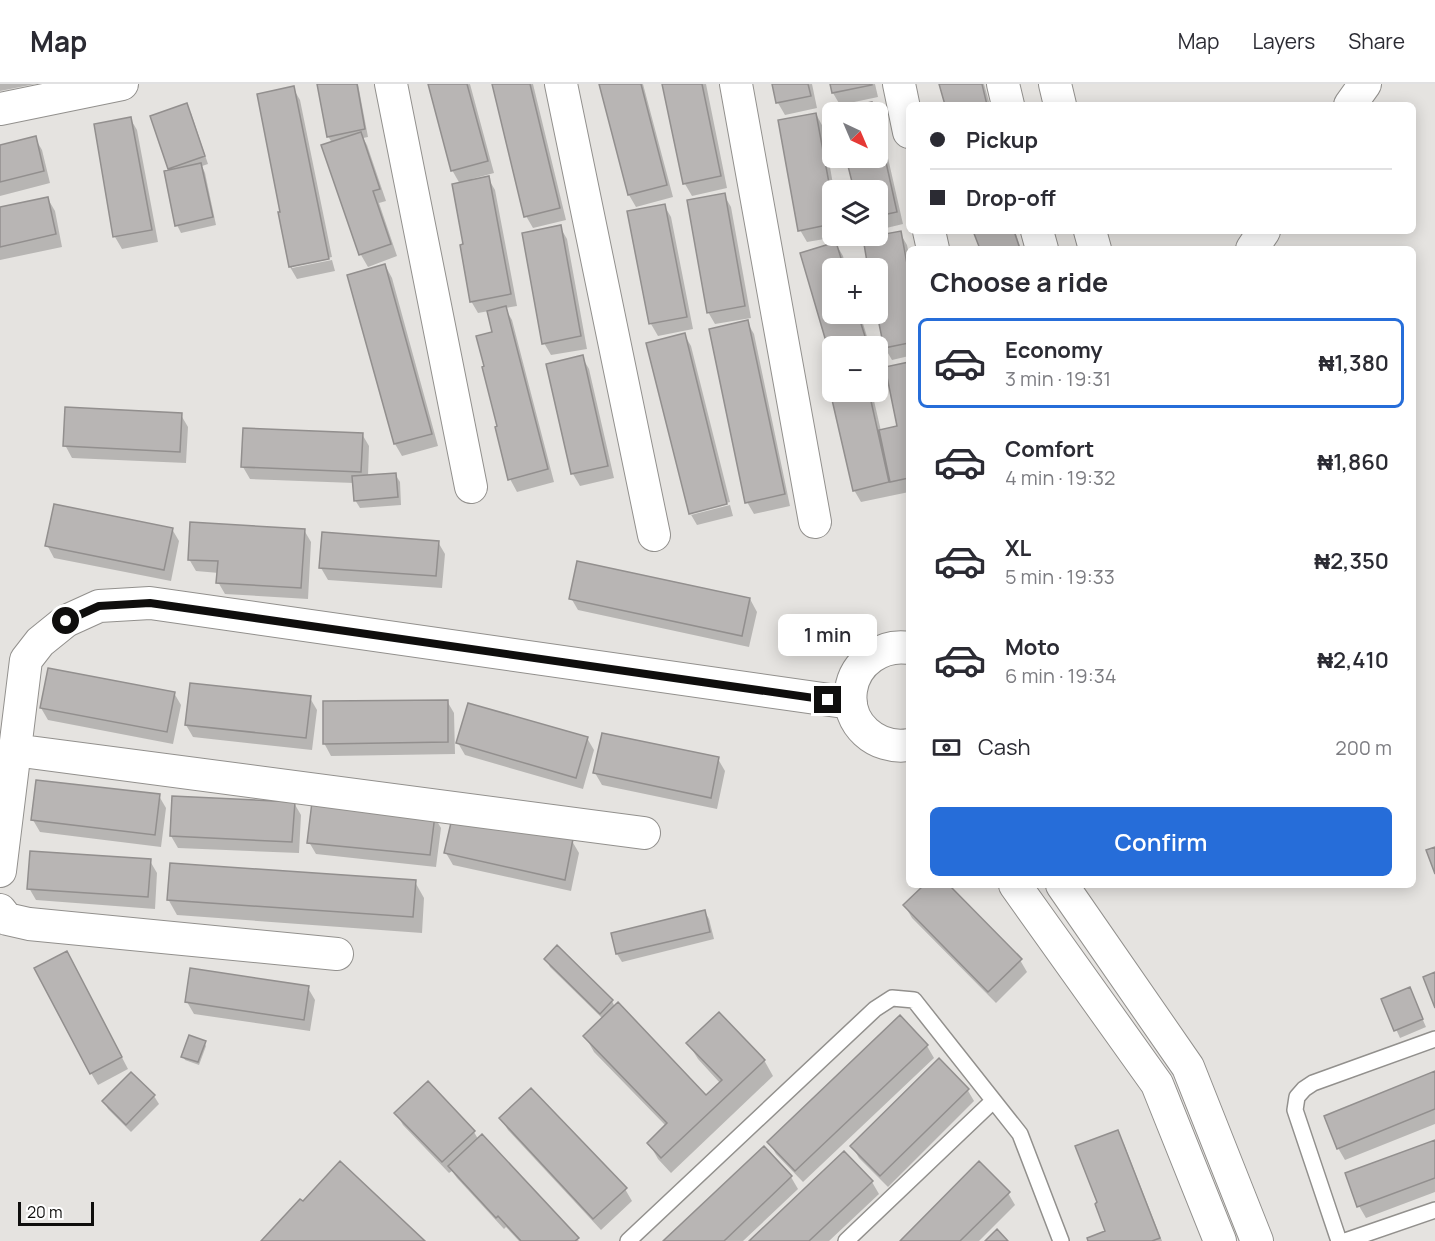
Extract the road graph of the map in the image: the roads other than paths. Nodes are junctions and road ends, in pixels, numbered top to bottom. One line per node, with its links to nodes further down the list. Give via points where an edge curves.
1 (122, 84): 12 (street)
2 (391, 84): 14 (street)
3 (561, 84): 16 (street)
4 (736, 84): 15 (street)
5 (899, 84): 13 (street)
6 (1003, 84): 9 (street)
7 (1055, 84): 10 (street)
8 (1365, 84): 11 (street)
9 (1007, 102)
10 (1059, 102)
11 (1352, 102)
12 (0, 109)
13 (906, 118)
14 (471, 487)
15 (815, 522)
16 (654, 535)
17 (906, 644): 18 (street, via 873,654 863,664 855,676)
18 (851, 703): 19 (street, via 862,729 873,738 886,744); 20 (street, via 150,603 99,606 66,621 40,642 26,660)
19 (906, 745)
20 (14, 750): 21 (street); 22 (street)
21 (644, 833)
22 (0, 871)
23 (1017, 888): 29 (street)
24 (1064, 888): 28 (street)
25 (0, 910): 26 (street, via 7,919 29,924)
26 (337, 954)
27 (1435, 1039): 37 (lane, via 1313,1083 1296,1097 1295,1110)
28 (1188, 1067): 29 (street); 36 (street)
29 (1157, 1084): 35 (street)
30 (993, 1101): 32 (lane, via 914,1000 892,998); 33 (lane); 34 (lane, via 1020,1134)
31 (1435, 1210): 38 (lane)
32 (628, 1241)
33 (846, 1241)
34 (1061, 1241)
35 (1220, 1241)
36 (1257, 1241)
37 (1339, 1241)
38 (1346, 1241)

